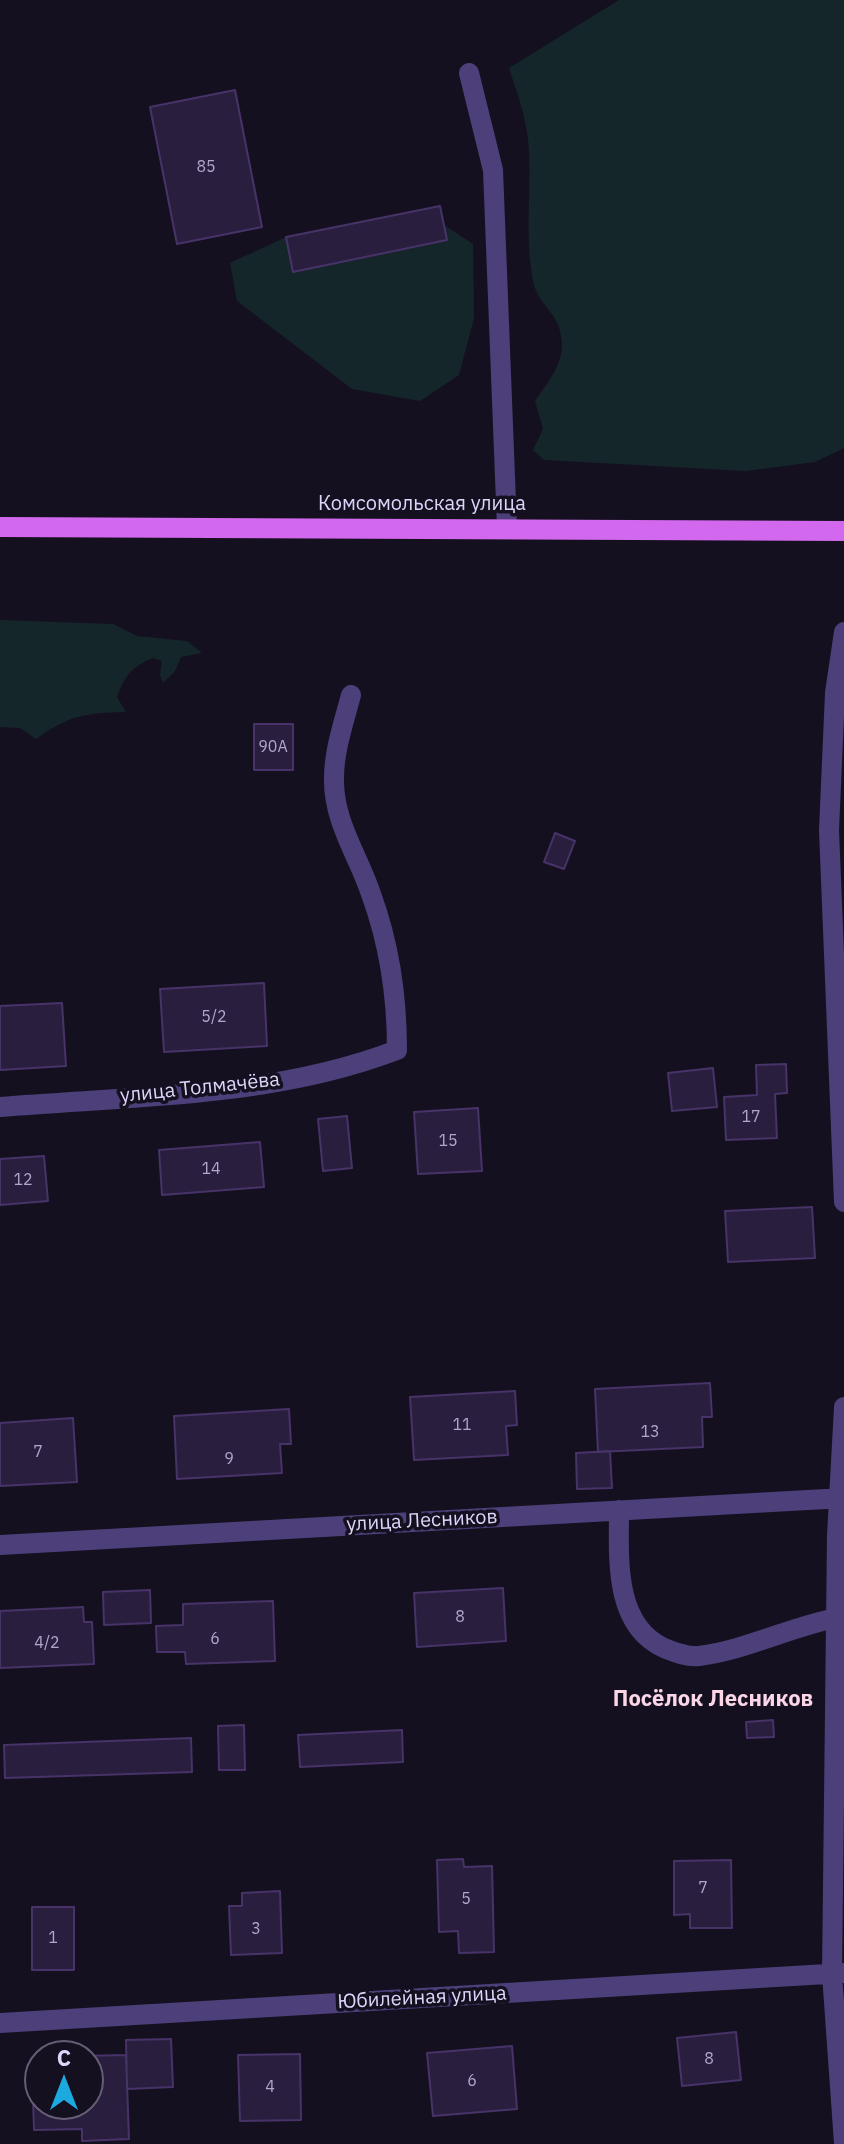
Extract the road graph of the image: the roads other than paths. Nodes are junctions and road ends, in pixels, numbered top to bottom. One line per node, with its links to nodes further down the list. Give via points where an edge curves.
1 (469, 73): 3 (street, via 493,170)
2 (0, 527): 3 (main road, Комсомольская улица)
3 (507, 528): 4 (main road, Комсомольская улица)
4 (844, 531)
5 (844, 632): 8 (street, via 835,693 829,830)
6 (351, 695): 7 (street, улица Толмачёва, via 338,747 336,805 384,940 397,1050 321,1073 244,1087)
7 (0, 1107)
8 (844, 1202)
9 (844, 1407): 10 (street)
10 (842, 1498): 11 (street, улица Лесников); 13 (street)
11 (619, 1510): 12 (street, улица Лесников); 13 (street, via 619,1567 626,1604 644,1634 658,1645 697,1656)
12 (0, 1545)
13 (836, 1618): 14 (street)
14 (838, 1974): 15 (street, Юбилейная улица); 16 (street)
15 (0, 2023)
16 (844, 2143)

